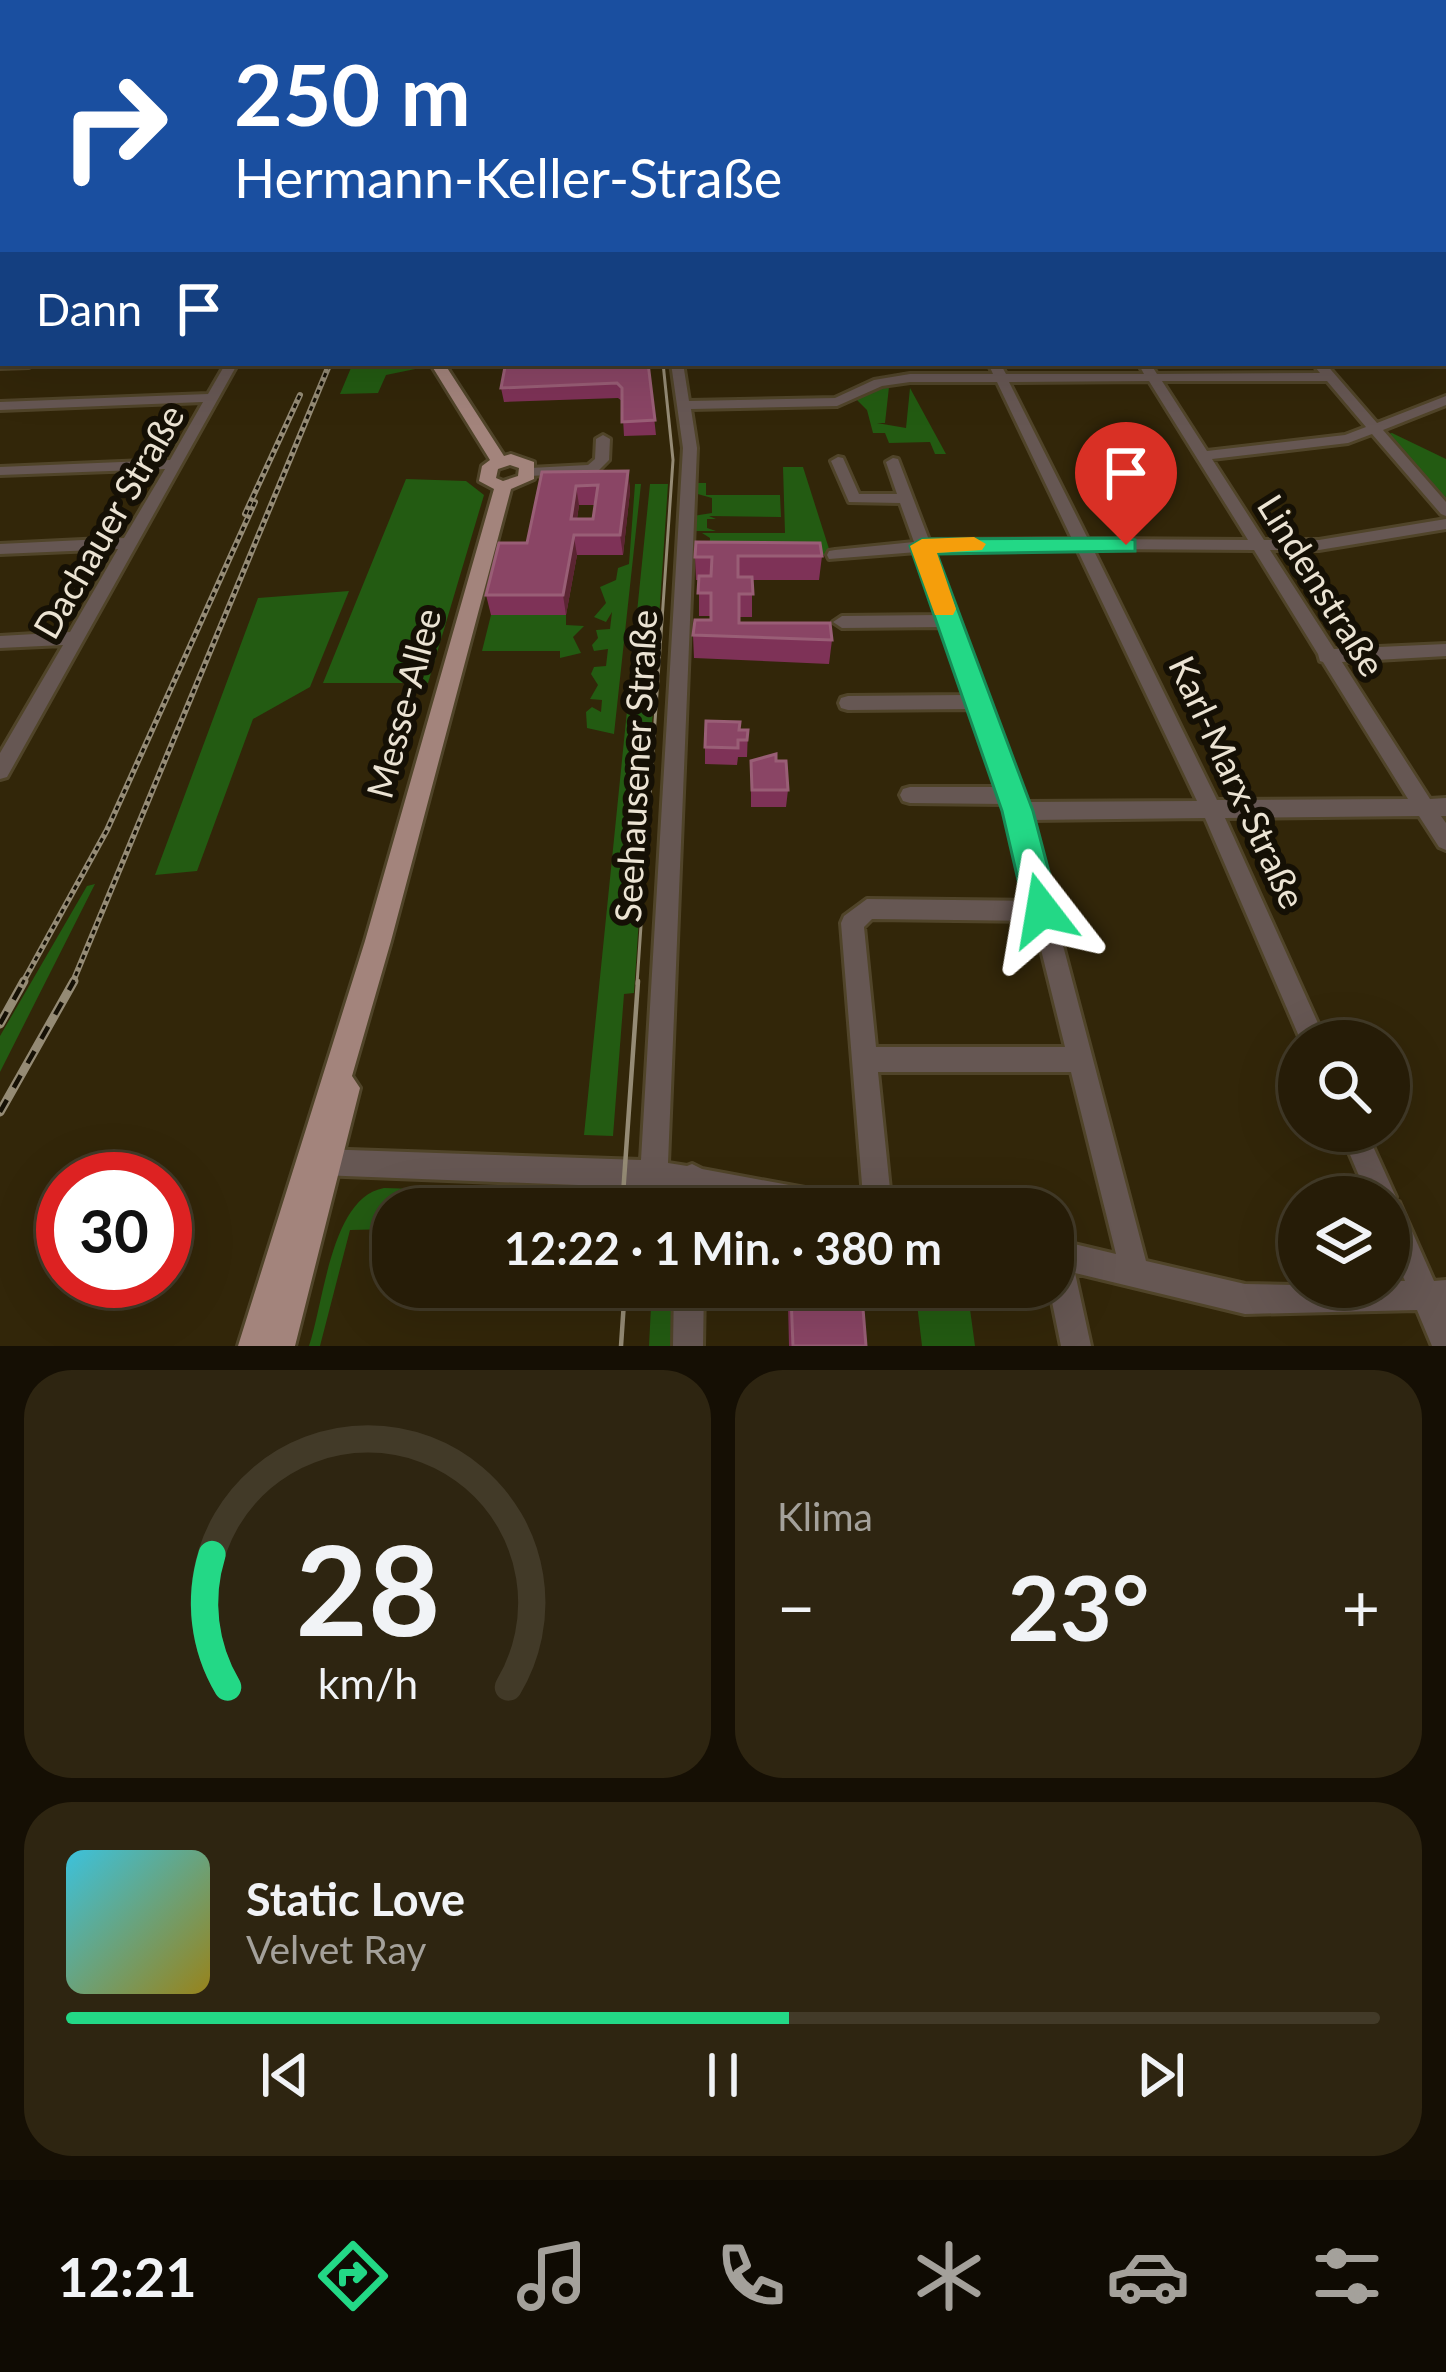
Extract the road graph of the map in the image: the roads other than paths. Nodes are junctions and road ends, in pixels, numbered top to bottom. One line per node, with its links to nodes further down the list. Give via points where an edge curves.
1 (230, 366): 8 (street, Dachauer Straße)
2 (439, 366): 16 (main road)
3 (678, 366): 11 (street, Seehausener Straße)
4 (1321, 366): 7 (street)
5 (998, 370): 6 (street); 11 (street, via 879,383 847,400); 26 (street, Karl-Marx-Straße)
6 (1149, 370): 7 (street); 14 (street, Lindenstraße)
7 (1330, 377): 12 (street)
8 (212, 398): 10 (street); 18 (street, Dachauer Straße)
9 (1446, 400): 12 (street)
10 (0, 406)
11 (685, 406): 50 (street, Seehausener Straße, via 690,448)
12 (1376, 430): 14 (street, via 1307,447); 23 (street)
13 (603, 439): 20 (street, via 602,460 592,469)
14 (1202, 455): 28 (street, Lindenstraße)
15 (838, 460): 22 (street, via 854,499)
16 (499, 461): 20 (main road, via 521,461); 21 (main road, via 484,475)
17 (893, 462): 22 (street)
18 (175, 464): 19 (street); 25 (street, Dachauer Straße)
19 (0, 471)
20 (530, 472): 21 (main road)
21 (503, 486): 49 (main road, Messe-Allee)
22 (905, 497): 27 (street)
23 (1446, 511)
24 (1446, 524): 28 (street, via 1358,541)
25 (130, 543): 29 (street); 33 (street, Dachauer Straße)
26 (1082, 545): 27 (street); 28 (street); 43 (street, Karl-Marx-Straße)
27 (922, 546): 30 (street); 31 (street)
28 (1260, 546): 36 (street, Lindenstraße)
29 (0, 549)
30 (835, 555)
31 (948, 621): 32 (street); 37 (street)
32 (842, 622)
33 (76, 638): 34 (street); 39 (street, Dachauer Straße)
34 (0, 642)
35 (1446, 650): 36 (street)
36 (1326, 656): 42 (street, Lindenstraße)
37 (977, 702): 38 (street); 41 (street)
38 (848, 704)
39 (3, 761)
40 (910, 795): 41 (street)
41 (1015, 803): 43 (street); 45 (street)
42 (1435, 807): 43 (street); 44 (street, Lindenstraße)
43 (1211, 809): 46 (street, Karl-Marx-Straße)
44 (1446, 841)
45 (1042, 910): 47 (street, via 867,909 852,922); 48 (street)
46 (1305, 1020)
47 (866, 1060): 48 (street); 54 (street)
48 (1080, 1060): 57 (street)
49 (319, 1162): 50 (street); 62 (main road, Messe-Allee); 63 (main road, Messe-Allee)
50 (654, 1174): 51 (street)
51 (692, 1178): 52 (street); 53 (street)
52 (692, 1188)
53 (741, 1188)
54 (876, 1188)
55 (1410, 1249): 58 (street)
56 (1074, 1258): 57 (street)
57 (1134, 1270): 58 (street, via 1245,1299)
58 (1436, 1295): 61 (street)
59 (689, 1308): 64 (street)
60 (1067, 1308): 65 (street)
61 (1446, 1342)
62 (256, 1346)
63 (278, 1346)
64 (688, 1346)
65 (1076, 1346)

